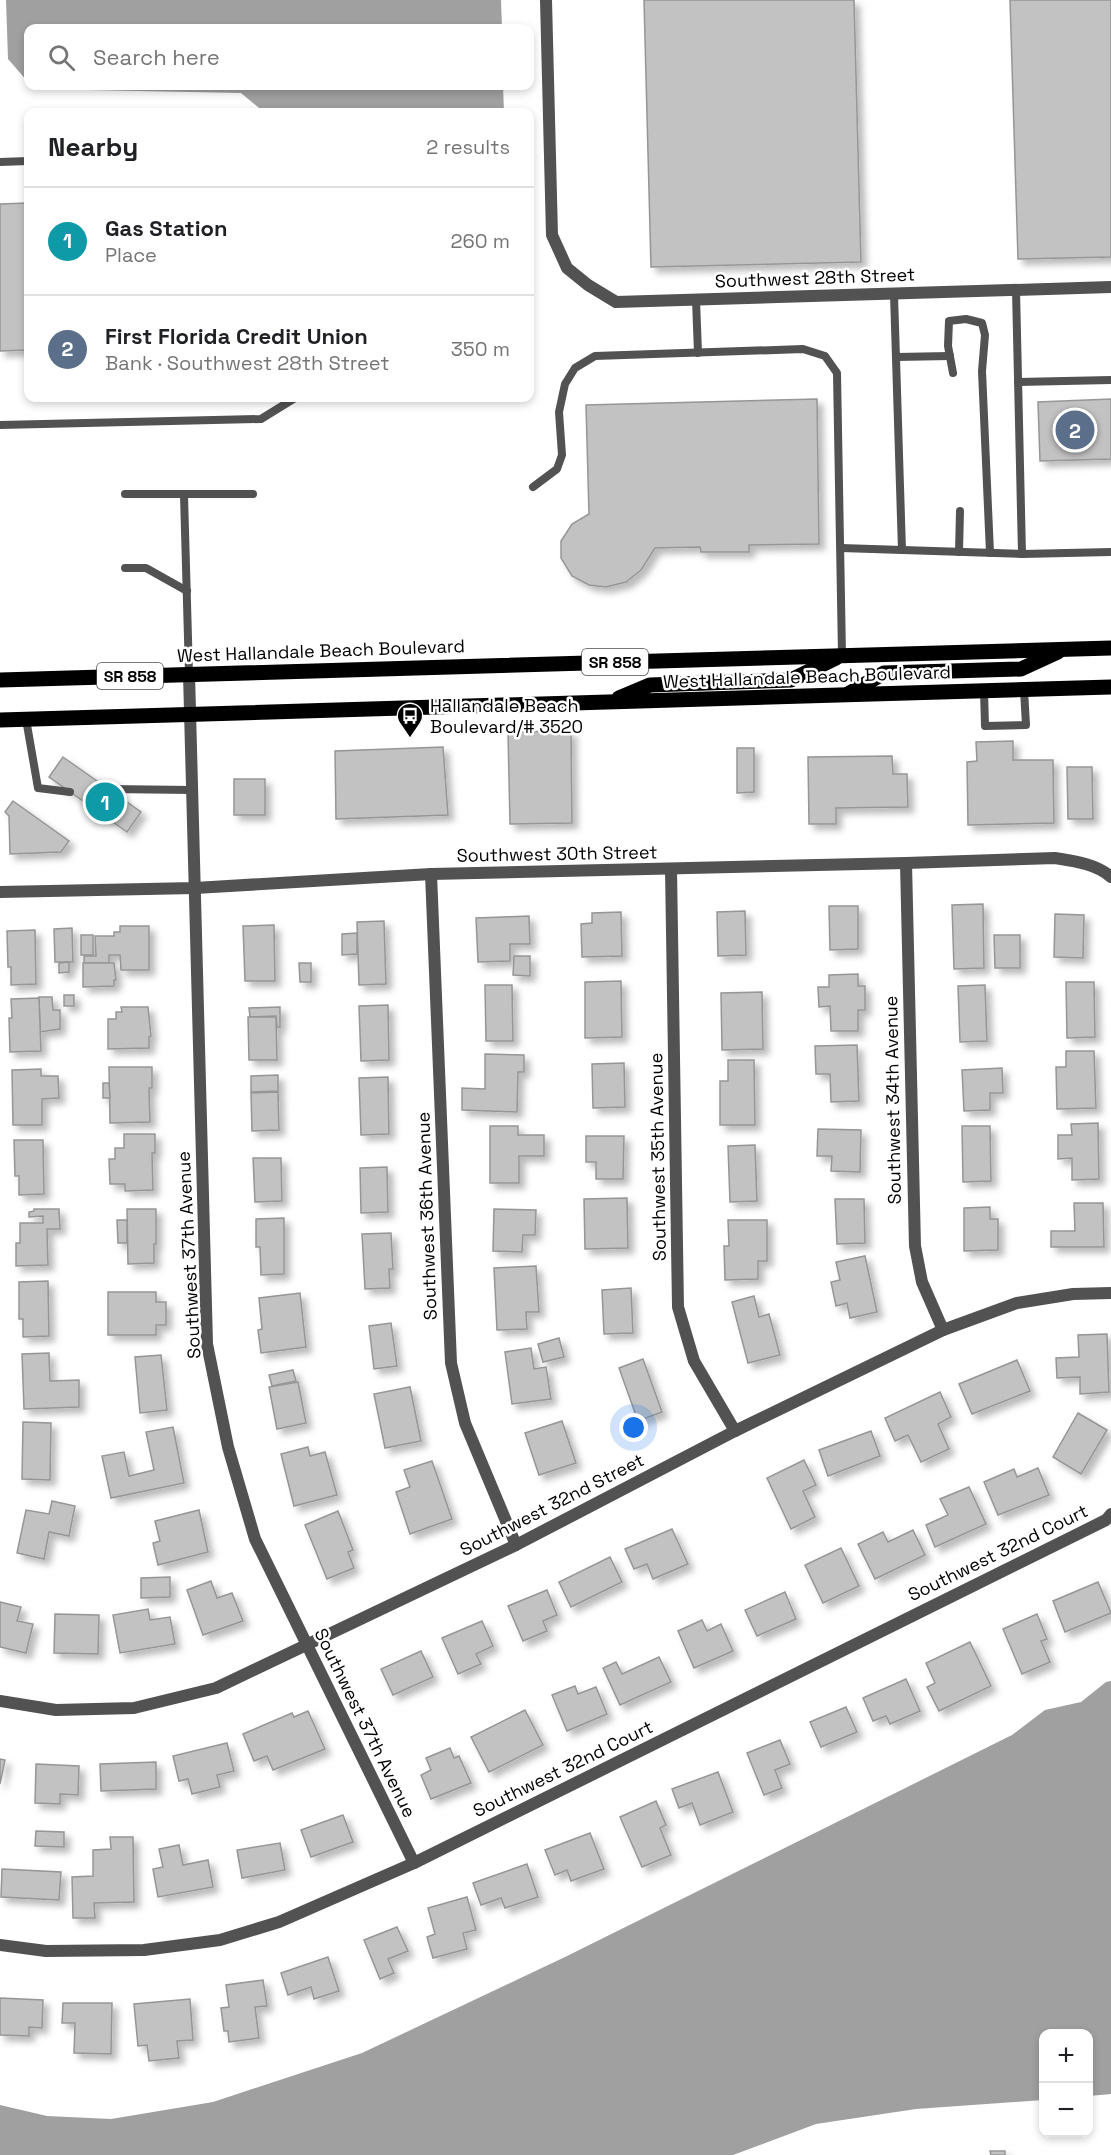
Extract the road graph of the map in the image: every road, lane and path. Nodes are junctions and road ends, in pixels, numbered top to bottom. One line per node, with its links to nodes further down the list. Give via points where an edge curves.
1 (546, 0): 7 (street, Southwest 28th Street, via 552,235 567,268 616,302)
2 (24, 161): 3 (lane)
3 (0, 162)
4 (1111, 287): 5 (street, Southwest 28th Street)
5 (1016, 290): 6 (street, Southwest 28th Street); 13 (lane)
6 (894, 294): 7 (street, Southwest 28th Street); 10 (lane)
7 (696, 300): 8 (lane)
8 (699, 352): 16 (lane, via 595,356 575,368 565,384 559,412 562,455 557,469); 21 (lane, via 804,349 825,356 837,373)
9 (950, 356): 10 (lane); 11 (lane); 25 (lane, via 949,321 966,319 982,323)
10 (896, 357): 22 (lane)
11 (953, 373)
12 (1111, 380): 13 (lane)
13 (1018, 382): 26 (lane)
14 (289, 402): 15 (lane, via 261,419)
15 (0, 425)
16 (533, 487)
17 (253, 494): 19 (lane)
18 (125, 495): 19 (lane)
19 (183, 495): 28 (lane)
20 (960, 511): 23 (lane)
21 (841, 548): 22 (lane); 31 (lane)
22 (902, 550): 23 (lane)
23 (959, 552): 25 (lane)
24 (1111, 552): 26 (lane)
25 (990, 553): 26 (lane)
26 (1022, 554)
27 (124, 568): 28 (lane, via 146,568)
28 (187, 591): 32 (lane)
29 (1111, 648): 30 (main road, West Hallandale Beach Boulevard / SR 858)
30 (1063, 649): 31 (main road, West Hallandale Beach Boulevard / SR 858); 37 (main road, via 1021,669 884,672)
31 (842, 655): 32 (main road, West Hallandale Beach Boulevard / SR 858); 38 (main road, via 791,680 650,685)
32 (189, 674): 33 (main road, West Hallandale Beach Boulevard / SR 858); 39 (street, Southwest 37th Avenue)
33 (0, 680)
34 (1111, 687): 35 (main road, West Hallandale Beach Boulevard / SR 858)
35 (1024, 690): 36 (main road, West Hallandale Beach Boulevard / SR 858); 36 (lane, via 1026,725 1005,726 985,726)
36 (984, 691): 37 (main road, West Hallandale Beach Boulevard / SR 858)
37 (847, 695): 38 (main road, West Hallandale Beach Boulevard / SR 858)
38 (611, 702): 39 (main road, West Hallandale Beach Boulevard / SR 858)
39 (189, 714): 40 (main road, West Hallandale Beach Boulevard / SR 858); 43 (street, Southwest 37th Avenue)
40 (26, 719): 41 (main road, West Hallandale Beach Boulevard / SR 858); 44 (lane, via 38,788)
41 (0, 720)
42 (108, 789): 43 (lane)
43 (192, 790): 49 (street, Southwest 37th Avenue)
44 (70, 792)
45 (906, 863): 46 (street, Southwest 30th Street); 48 (street, Southwest 30th Street, via 1055,858 1096,868); 52 (street, Southwest 34th Avenue, via 915,1246 921,1282)
46 (671, 869): 47 (street, Southwest 30th Street); 53 (street, Southwest 35th Avenue, via 678,1307 694,1361)
47 (431, 874): 49 (street, Southwest 30th Street); 55 (street, Southwest 36th Avenue, via 451,1363 465,1423)
48 (1111, 877)
49 (195, 888): 50 (street, Southwest 30th Street); 56 (street, Southwest 37th Avenue, via 207,1344 228,1447 255,1539)
50 (0, 892)
51 (1111, 1293): 52 (street, Southwest 32nd Street, via 1073,1294 1017,1303)
52 (943, 1330): 53 (street, Southwest 32nd Street)
53 (735, 1431): 55 (street, Southwest 32nd Street)
54 (1111, 1514): 58 (street, Southwest 32nd Court, via 1106,1520)
55 (516, 1545): 56 (street, Southwest 32nd Street)
56 (306, 1646): 57 (street, Southwest 32nd Street, via 216,1688 134,1708 56,1710); 58 (street, Southwest 37th Avenue)
57 (0, 1701)
58 (414, 1863): 59 (street, Southwest 32nd Court, via 279,1922 220,1940 144,1950 46,1951)
59 (0, 1945)

